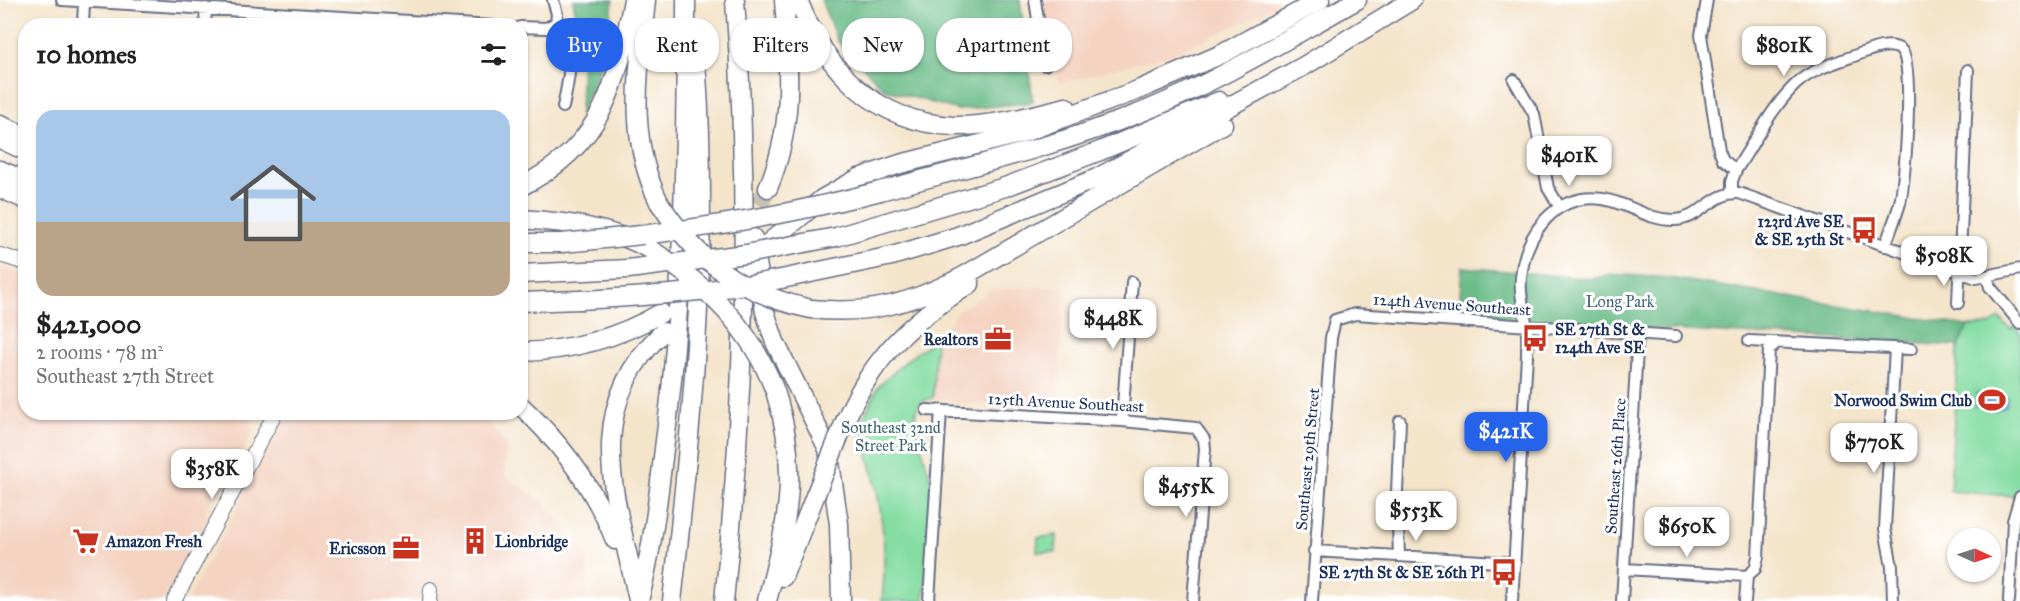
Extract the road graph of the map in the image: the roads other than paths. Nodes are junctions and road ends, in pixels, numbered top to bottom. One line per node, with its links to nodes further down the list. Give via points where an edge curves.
1 (62, 0): 16 (street)
2 (553, 0): 22 (street)
3 (633, 0): 45 (highway, via 614,83 601,115 568,157)
4 (646, 0): 41 (highway, bridge, via 635,112 643,156 659,202 687,241 710,264 753,291 787,304 850,312 907,302 962,277)
5 (686, 0): 89 (highway, via 677,348 652,543)
6 (692, 0): 91 (highway, via 701,174 699,301 690,441)
7 (735, 0): 40 (highway)
8 (784, 0): 47 (highway, via 790,94 783,143)
9 (798, 0): 23 (highway)
10 (804, 0): 24 (highway)
11 (1035, 0): 25 (street)
12 (1320, 0): 34 (highway, via 1222,54)
13 (1357, 0): 52 (highway, bridge, via 1227,72 1144,111 999,160 812,209 734,224 648,236)
14 (1412, 0): 28 (highway)
15 (1707, 0): 43 (street, via 1701,35 1719,150)
16 (84, 1): 17 (street); 19 (street)
17 (148, 2): 18 (street)
18 (206, 8): 20 (street); 21 (street)
19 (83, 18)
20 (205, 18)
21 (299, 18)
22 (557, 18)
23 (805, 18)
24 (807, 18)
25 (1038, 18)
26 (528, 27): 27 (street)
27 (546, 28)
28 (1348, 38): 30 (highway); 41 (highway, via 1257,103)
29 (830, 60): 34 (highway, via 864,95 889,110 952,126 997,122)
30 (1304, 66): 59 (highway, bridge, via 1005,187 836,237 746,254 628,269); 62 (highway, bridge, via 1123,165 994,223 892,256 766,283)
31 (1968, 70): 58 (street)
32 (567, 72): 35 (street)
33 (1514, 80): 50 (street, via 1534,114 1548,188)
34 (1138, 90): 53 (highway, via 1020,134 860,178 822,199)
35 (563, 107)
36 (0, 125): 37 (highway)
37 (18, 132)
38 (0, 139): 39 (highway)
39 (18, 147)
40 (742, 153): 83 (highway, via 757,279 765,312 828,449); 92 (highway, via 739,386)
41 (1151, 167): 94 (highway, bridge, via 926,314 878,361 846,420)
42 (0, 170): 44 (highway)
43 (1737, 170): 48 (street); 54 (street, via 1798,83 1817,71 1879,47 1903,51 1910,78 1903,183)
44 (18, 178)
45 (528, 184)
46 (0, 188): 49 (highway)
47 (768, 188)
48 (1732, 193): 50 (street, via 1680,220 1652,218 1601,198 1578,199); 54 (street)
49 (18, 196)
50 (1558, 206): 67 (street, via 1540,224 1523,266 1521,290)
51 (528, 220): 93 (highway, bridge, via 580,225 651,250 687,273 721,304 760,355 776,391 787,439 790,501)
52 (528, 243)
53 (766, 245)
54 (1885, 246): 58 (street)
55 (0, 255): 56 (street)
56 (18, 261)
57 (2020, 269): 60 (street)
58 (1959, 272): 60 (street); 63 (street)
59 (528, 274)
60 (1987, 278): 66 (street)
61 (1132, 282): 80 (street)
62 (528, 302)
63 (1958, 303)
64 (661, 313): 75 (highway, via 623,333 592,343)
65 (1335, 320): 67 (street, 124th Avenue Southeast, via 1355,314); 84 (street, Southeast 29th Street)
66 (2020, 323)
67 (1527, 326): 69 (street, 124th Avenue Southeast); 86 (street)
68 (663, 332): 89 (highway, via 630,374 611,434 612,483)
69 (1638, 333): 70 (street, 124th Avenue Southeast); 87 (street, Southeast 26th Place)
70 (1676, 336)
71 (1749, 341): 72 (street)
72 (1777, 342): 73 (street); 88 (street, via 1769,350 1758,557)
73 (1895, 348): 74 (street); 103 (street, via 1885,529)
74 (1911, 349)
75 (528, 351)
76 (927, 410): 77 (street, 125th Avenue Southeast)
77 (941, 410): 80 (street, 125th Avenue Southeast); 97 (street)
78 (528, 412): 89 (highway, via 546,428 585,480 610,527)
79 (272, 420): 90 (street)
80 (1122, 421): 98 (street, 125th Avenue Southeast, via 1189,425 1202,432 1205,449)
81 (1400, 421): 85 (street)
82 (2020, 497): 104 (street, via 2013,521)
83 (841, 549): 95 (highway); 96 (highway)
84 (1314, 551): 85 (street); 99 (street, Southeast 29th Street)
85 (1399, 556): 86 (street)
86 (1515, 562): 100 (street)
87 (1624, 569): 88 (street); 101 (street, Southeast 26th Place)
88 (1747, 576): 102 (street)
89 (635, 596)
90 (174, 601)
91 (672, 601)
92 (724, 601)
93 (767, 601)
94 (775, 601)
95 (835, 601)
96 (842, 601)
97 (929, 601)
98 (1193, 601)
99 (1312, 601)
100 (1512, 601)
101 (1622, 601)
102 (1745, 601)
103 (1893, 601)
104 (2009, 601)

